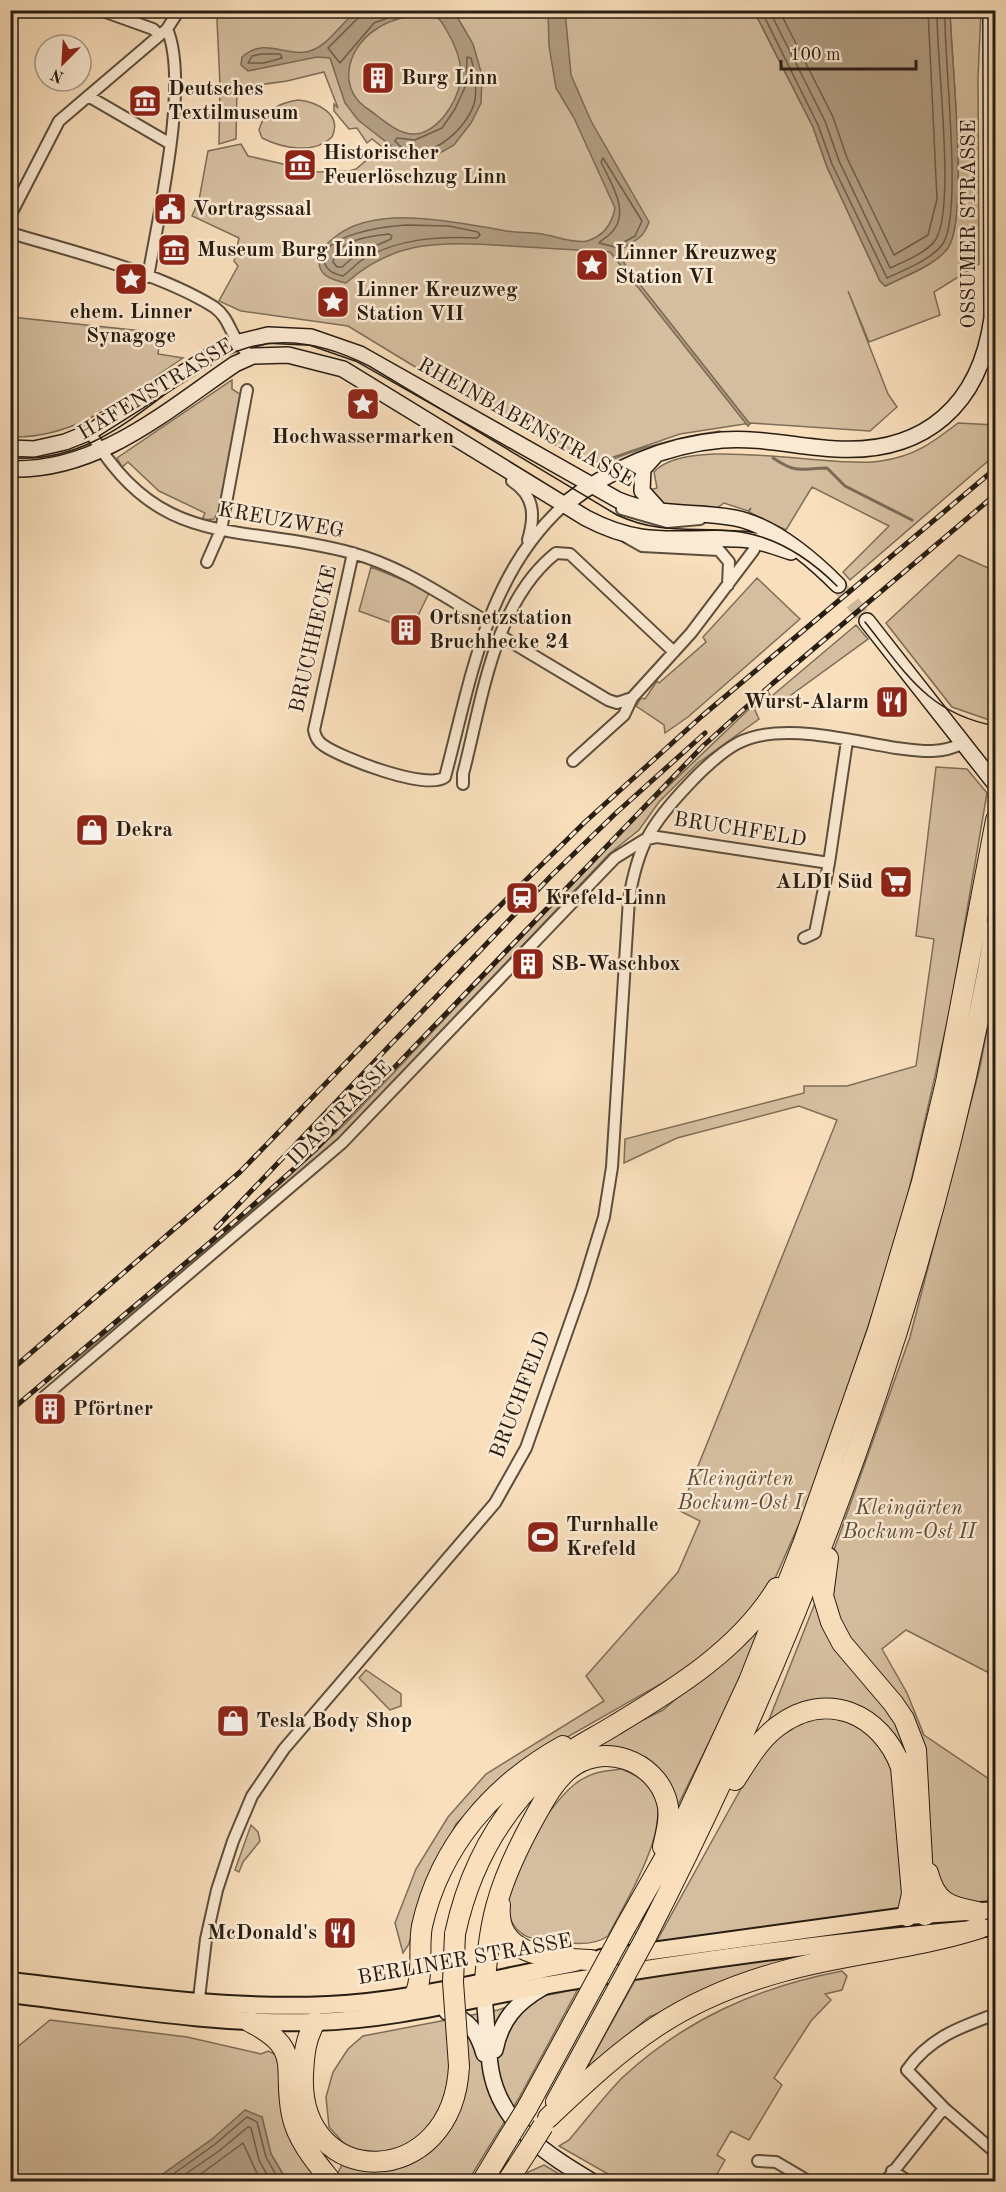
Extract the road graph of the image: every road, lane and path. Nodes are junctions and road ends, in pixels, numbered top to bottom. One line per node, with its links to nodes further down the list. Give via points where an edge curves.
1 (100, 10): 4 (street)
2 (179, 10): 4 (street)
3 (991, 10): 17 (main road, OSSUMER STRASSE, via 992,318 981,366 963,397 934,425 883,447 835,449 723,440)
4 (163, 32): 5 (street); 6 (street, via 172,40 176,75)
5 (88, 96): 6 (street); 7 (street, via 60,121)
6 (169, 143): 9 (street)
7 (10, 216)
8 (10, 232): 9 (street)
9 (148, 278): 10 (street, via 216,308)
10 (235, 342): 11 (street); 14 (main road, HAFENSTRASSE); 20 (main road, RHEINBABENSTRASSE, via 268,335 311,337 351,349)
11 (253, 356): 13 (main road, RHEINBABENSTRASSE, via 288,355 327,363); 16 (main road, HAFENSTRASSE)
12 (247, 390): 23 (street)
13 (409, 410): 18 (main road, RHEINBABENSTRASSE); 20 (street, RHEINBABENSTRASSE, via 438,420 560,495)
14 (90, 432): 15 (main road, HAFENSTRASSE, via 34,449); 16 (street, KREUZWEG)
15 (10, 448)
16 (102, 452): 19 (main road, HAFENSTRASSE, via 54,467); 23 (street, KREUZWEG, via 143,497 180,518)
17 (657, 453): 20 (main road, OSSUMER STRASSE); 21 (main road, via 643,469 640,480 648,500)
18 (490, 458): 20 (main road, RHEINBABENSTRASSE); 26 (street, via 495,470 523,488 531,500 533,518)
19 (10, 469)
20 (577, 494): 21 (main road, RHEINBABENSTRASSE); 22 (street, via 667,522); 24 (main road, RHEINBABENSTRASSE, via 604,528); 26 (street)
21 (662, 513): 22 (main road, RHEINBABENSTRASSE)
22 (718, 516): 25 (main road, RHEINBABENSTRASSE)
23 (221, 530): 27 (street, KREUZWEG); 28 (street)
24 (624, 535): 25 (main road, RHEINBABENSTRASSE, via 642,539 738,539); 29 (street, via 642,546 719,550 729,562)
25 (762, 535): 29 (street); 30 (main road, RHEINBABENSTRASSE, via 815,564)
26 (528, 543): 31 (street)
27 (353, 553): 31 (street, KREUZWEG, via 412,576); 31 (street, BRUCHHECKE, via 314,729 315,736 331,750 374,767 428,781 445,777)
28 (207, 562)
29 (728, 585): 34 (street)
30 (838, 585)
31 (486, 621)
32 (867, 621): 37 (main road)
33 (501, 636): 34 (street, via 522,594 548,559 563,551); 35 (street, via 608,700 617,703); 39 (street)
34 (674, 652): 35 (street)
35 (632, 698): 38 (street, via 624,715)
36 (848, 741): 37 (street, BRUCHFELD, via 924,752 948,751); 42 (street, BRUCHFELD, via 777,734 738,743 698,774); 43 (street, BRUCHFELD)
37 (963, 744): 40 (main road)
38 (573, 761)
39 (463, 784)
40 (996, 785)
41 (995, 821): 48 (highway, via 956,1037 922,1182 878,1330)
42 (644, 840): 43 (street, BRUCHFELD, via 657,837); 46 (street, IDASTRASSE, via 602,868 342,1143); 62 (street, BRUCHFELD, via 629,899 608,1195 582,1289 526,1448 495,1503 270,1766 252,1796 217,1890)
43 (829, 863): 45 (street, BRUCHFELD, via 815,933)
44 (996, 926): 47 (highway, via 977,1031 914,1279)
45 (804, 938)
46 (44, 1397)
47 (850, 1474): 50 (highway, via 779,1656); 51 (highway, via 846,1509 829,1556 823,1596 842,1643 893,1702 916,1750)
48 (803, 1544): 49 (highway, via 767,1604 737,1638); 55 (highway, via 750,1681 715,1758)
49 (661, 1695): 61 (highway, via 541,1758 512,1779 472,1820 453,1847 428,1904 418,1952); 65 (highway, bridge, via 558,1760 520,1796 483,1850 462,1899 455,1934 457,2091 451,2112 432,2144 414,2158 394,2165 371,2166 349,2161 332,2150 317,2134 305,2110 304,2052)
50 (708, 1816): 54 (highway, via 752,1753 779,1725 800,1713 825,1708 847,1711 864,1719 881,1732 901,1767); 68 (highway, bridge)
51 (924, 1862): 53 (highway, via 932,1889 941,1899 954,1908); 54 (highway)
52 (509, 1866): 55 (highway, via 552,1787 569,1769 589,1758 608,1755 629,1759 646,1769 659,1784 668,1803 668,1822 662,1850); 56 (highway, via 499,1919 508,1938 539,1956); 59 (highway, via 492,1918)
53 (987, 1919): 54 (main road, BERLINER STRASSE); 68 (highway, via 945,1939 785,1970 712,1994 633,2040)
54 (918, 1924): 56 (main road, BERLINER STRASSE); 58 (main road, BERLINER STRASSE)
55 (626, 1926): 73 (highway, bridge, via 527,2108)
56 (591, 1960): 59 (main road, BERLINER STRASSE)
57 (10, 1981): 62 (main road, BERLINER STRASSE)
58 (548, 1984): 59 (main road, BERLINER STRASSE); 66 (main road, via 524,1998 505,2019 498,2032)
59 (485, 1989): 61 (main road, BERLINER STRASSE); 66 (main road)
60 (10, 1994): 62 (main road, BERLINER STRASSE)
61 (420, 2001): 62 (main road, BERLINER STRASSE); 65 (main road, BERLINER STRASSE); 66 (main road, via 467,2021 476,2031)
62 (198, 2009): 64 (main road, BERLINER STRASSE)
63 (996, 2014): 67 (street, via 939,2036 907,2070)
64 (250, 2022): 65 (main road, BERLINER STRASSE); 72 (highway, via 268,2031 285,2050 290,2065 292,2116 301,2139)
65 (315, 2022)
66 (491, 2070): 75 (main road, via 497,2093 531,2141)
67 (944, 2108): 69 (street); 71 (street)
68 (545, 2122): 74 (highway, bridge)
69 (996, 2153)
70 (758, 2161): 76 (street, via 776,2162)
71 (892, 2171): 77 (street); 78 (street)
72 (332, 2181)
73 (482, 2181)
74 (507, 2181)
75 (593, 2181)
76 (810, 2181)
77 (885, 2181)
78 (910, 2181)

